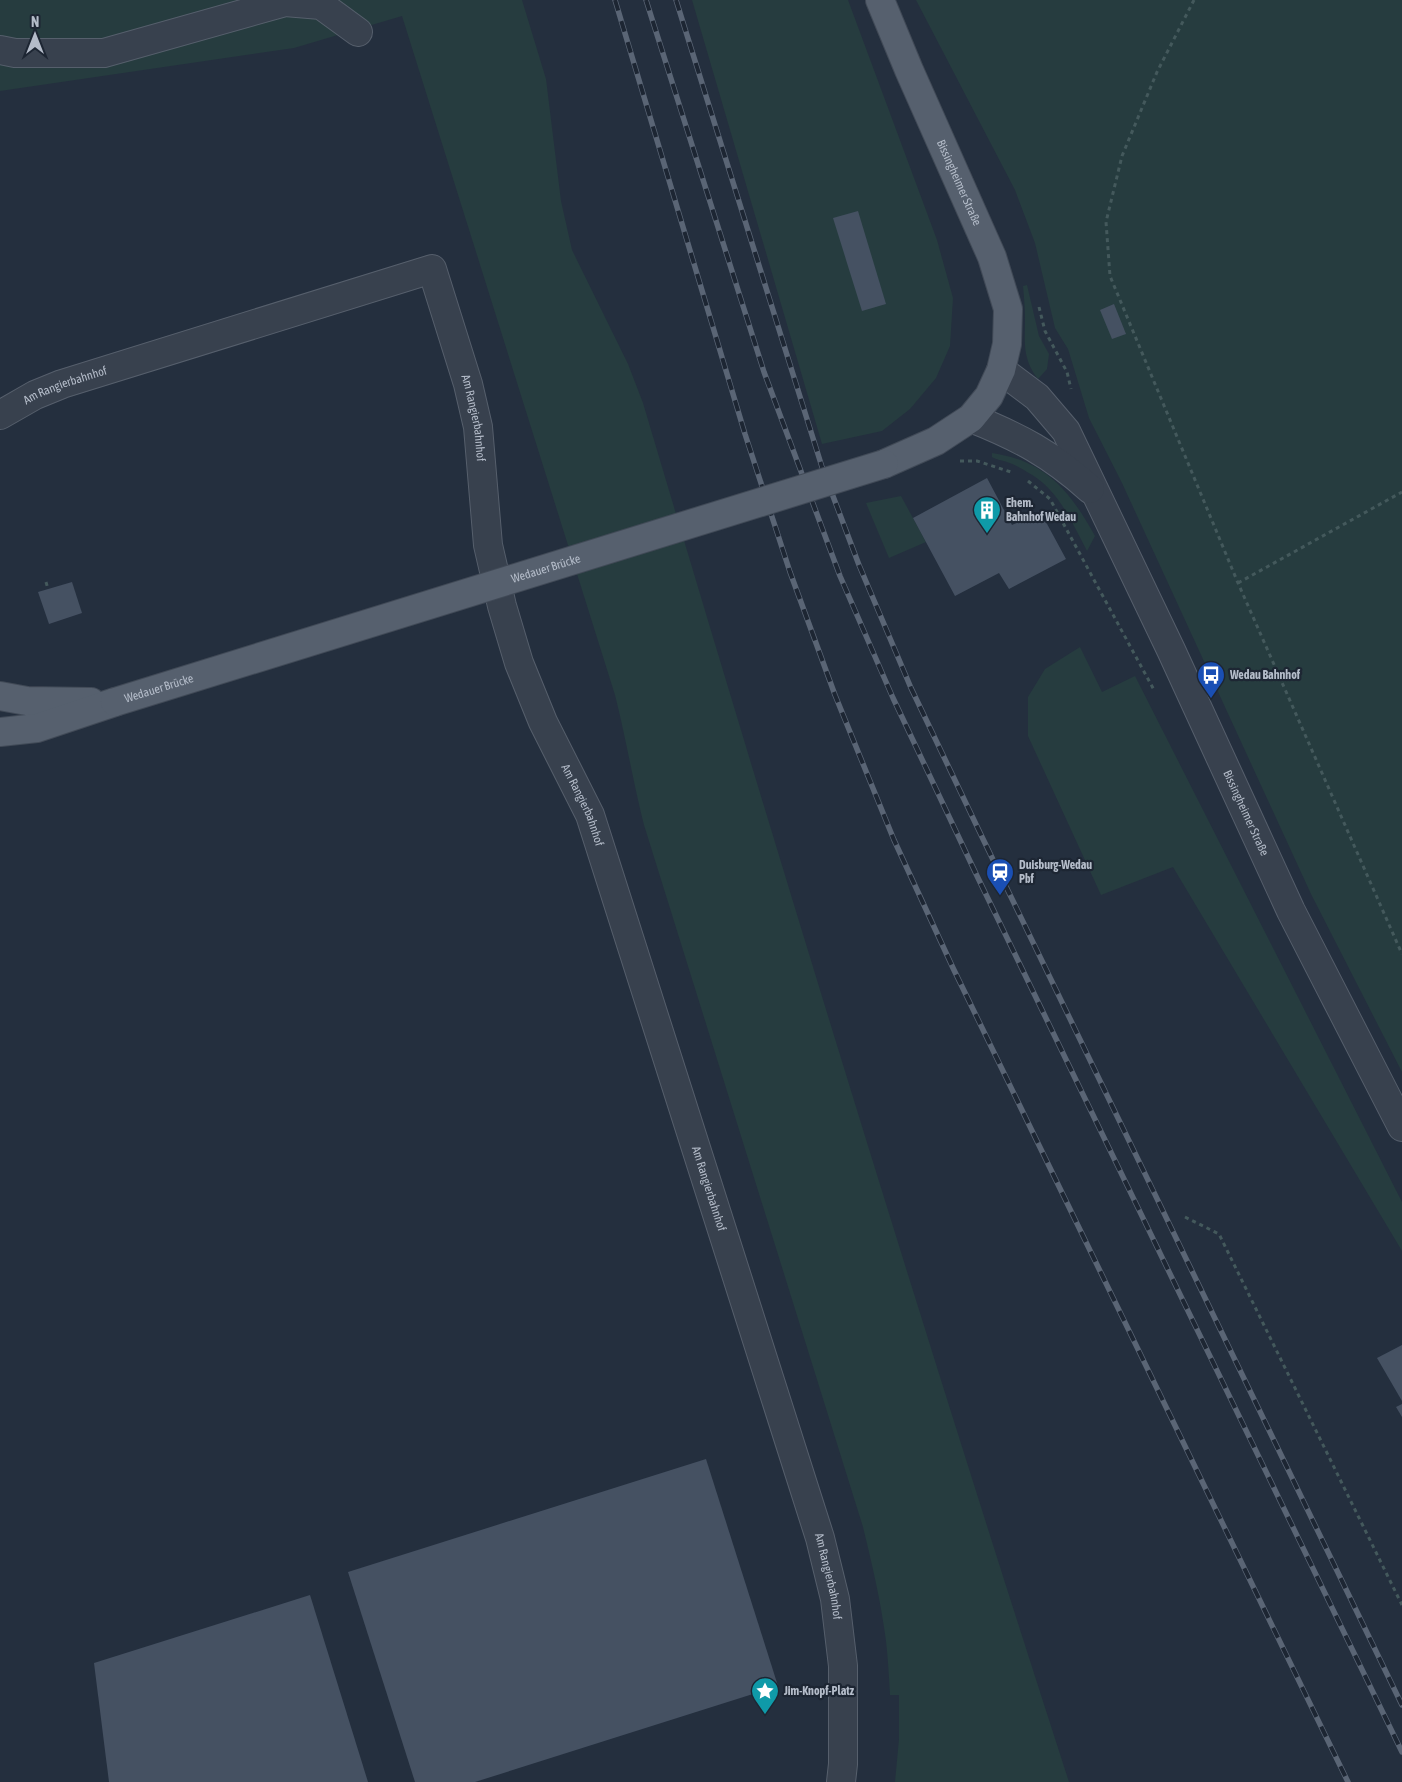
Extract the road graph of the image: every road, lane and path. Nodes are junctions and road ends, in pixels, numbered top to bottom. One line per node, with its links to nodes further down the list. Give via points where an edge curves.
1 (880, 0): 5 (main road, Bissingheimer Straße, via 992,257 1008,309 1007,344)
2 (1194, 0): 14 (path, via 1157,72 1122,156 1106,222 1110,276)
3 (358, 32): 4 (street, via 322,5 285,2 104,53 15,53)
4 (0, 50)
5 (1001, 370): 7 (main road, Bissingheimer Straße, via 989,396); 12 (street, Bissingheimer Straße, via 1037,397 1066,431)
6 (0, 415): 24 (street, Am Rangierbahnhof, via 34,394 62,384 432,269 476,419 488,545 516,653 543,722 590,815 820,1538 836,1599 842,1666)
7 (971, 418): 12 (street, Bissingheimer Straße, via 1007,432 1047,454); 18 (main road, Wedauer Brücke, bridge, via 936,441 884,464)
8 (959, 462): 9 (path, via 977,461)
9 (1019, 474)
10 (1027, 480): 16 (path, via 1050,499)
11 (1402, 492): 14 (path)
12 (1098, 496): 21 (street, Bissingheimer Straße, via 1291,911)
13 (46, 582): 15 (path)
14 (1238, 583): 20 (path)
15 (48, 589)
16 (1156, 694)
17 (0, 696): 18 (main road, Wedauer Brücke, via 28,701)
18 (115, 702): 19 (main road, Wedauer Brücke, via 37,728)
19 (0, 732)
20 (1402, 954)
21 (1402, 1127)
22 (1184, 1217): 23 (path, via 1219,1234)
23 (1402, 1606)
24 (841, 1782)

